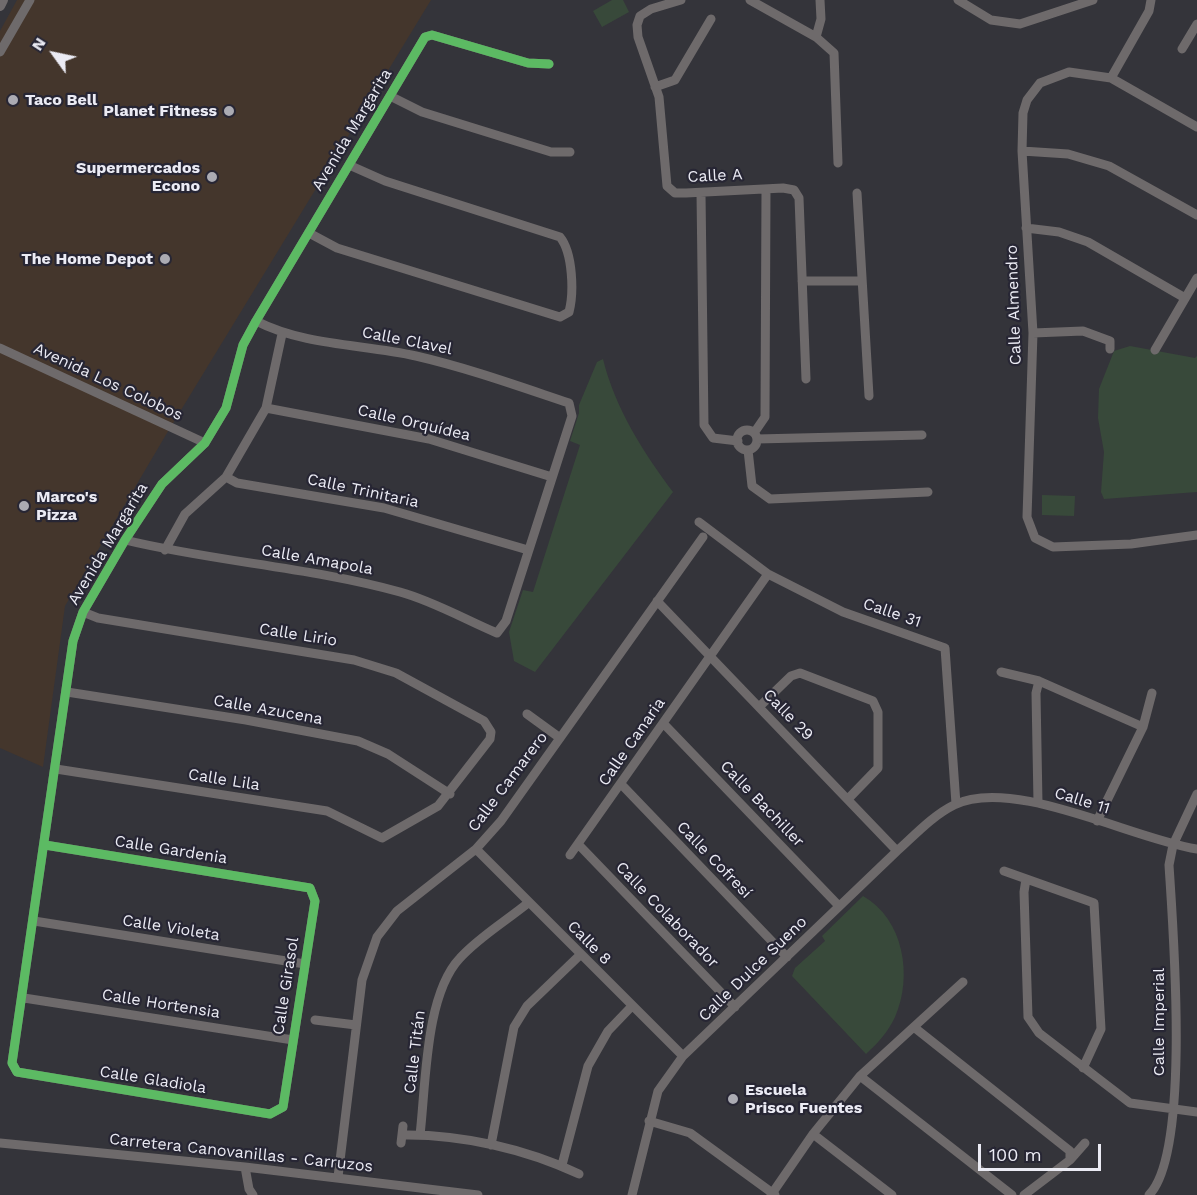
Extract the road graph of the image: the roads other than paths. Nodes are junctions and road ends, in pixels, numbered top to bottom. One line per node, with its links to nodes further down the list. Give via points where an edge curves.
1 (3, 0): 11 (main road)
2 (30, 0): 16 (street)
3 (681, 0): 9 (street, Calle A)
4 (750, 0): 14 (street)
5 (820, 0): 14 (street, via 821,19)
6 (958, 0): 7 (street, via 991,20 1020,24)
7 (1093, 0)
8 (1151, 0): 18 (street)
9 (669, 2): 10 (street, Calle A)
10 (649, 5): 19 (street, Calle A, via 637,25)
11 (0, 6)
12 (711, 19): 19 (street, via 675,80)
13 (1195, 31): 15 (street)
14 (816, 37): 24 (street, via 834,53)
15 (1182, 49)
16 (0, 52)
17 (549, 64): 20 (street, Avenida Margarita, via 528,63 432,35 425,37)
18 (1111, 78): 21 (street, Calle Almendro); 22 (street, Calle Almendro, via 1069,72 1040,83 1023,113)
19 (655, 87): 27 (street, Calle A, via 667,186 675,193)
20 (390, 96): 23 (street, via 422,112 550,152); 25 (street, Avenida Margarita)
21 (1197, 127)
22 (1022, 151): 29 (street, via 1068,154 1109,166); 30 (street, Calle Almendro)
23 (570, 152)
24 (838, 163)
25 (349, 165): 31 (street, Avenida Margarita); 31 (street, via 385,181 560,237 566,245 572,302 569,312 560,317 516,304 337,248)
26 (766, 189): 27 (street, Calle A); 33 (street, Calle A, via 794,190 799,198); 46 (street, via 765,417)
27 (701, 192): 47 (street, via 704,425 713,438)
28 (857, 193): 34 (street)
29 (1197, 215)
30 (1026, 228): 35 (street, via 1059,232 1088,242); 37 (street, Calle Almendro)
31 (309, 233): 36 (street, Avenida Margarita)
32 (1197, 278): 35 (street)
33 (802, 281): 34 (street); 42 (street, Calle A)
34 (862, 281): 43 (street)
35 (1185, 298): 41 (street)
36 (256, 321): 38 (street, Calle Clavel); 48 (street, Avenida Margarita, via 243,345 226,408)
37 (1033, 333): 40 (street, via 1083,331 1110,341); 54 (street, Calle Almendro, via 1028,518 1035,538 1053,547 1131,544)
38 (282, 334): 44 (street); 51 (street, Calle Clavel, via 414,355 569,403 572,416)
39 (0, 348): 48 (street, Avenida Los Colobos)
40 (1110, 350)
41 (1155, 350)
42 (806, 379)
43 (868, 396)
44 (266, 408): 50 (street); 51 (street, Calle Orquídea, via 429,439)
45 (922, 435): 46 (street)
46 (755, 436): 47 (street, via 743,432); 49 (street, via 755,446)
47 (738, 441): 49 (street, via 741,448)
48 (205, 443): 56 (street, Avenida Margarita, via 162,484)
49 (748, 450): 52 (street, via 752,486 770,499)
50 (225, 477): 57 (street, via 185,514); 58 (street, Calle Trinitaria, via 237,483 384,508)
51 (552, 477): 58 (street)
52 (928, 492)
53 (699, 522): 59 (street, Calle 31)
54 (1197, 535)
55 (703, 537): 60 (street, Calle Camarero)
56 (125, 540): 57 (street, Calle Amapola); 61 (street, Avenida Margarita)
57 (165, 550): 58 (street, Calle Amapola, via 402,592 497,633 506,621)
58 (528, 550)
59 (768, 574): 62 (street, Calle Canaria); 78 (street, Calle 31, via 843,612 945,648)
60 (657, 601): 62 (street, Calle 29); 71 (street, Calle Camarero)
61 (83, 612): 65 (street, Avenida Margarita, via 73,641); 74 (street, Calle Lirio, via 98,618 354,660 396,673 484,721 491,732 490,740)
62 (711, 657): 67 (street, Calle 29); 69 (street, Calle Canaria)
63 (1001, 672): 64 (street)
64 (1039, 681): 70 (street); 77 (street)
65 (67, 692): 72 (street, Avenida Margarita); 74 (street, Calle Azucena, via 358,741 388,754)
66 (1152, 693): 70 (street)
67 (759, 707): 76 (street, Calle 29); 76 (street, via 791,676 800,673 873,701 878,712 878,768)
68 (527, 714): 71 (street)
69 (663, 723): 73 (street, Calle Canaria); 91 (street, Calle Bachiller)
70 (1143, 727): 79 (street)
71 (560, 738): 83 (street, Calle Camarero, via 501,821)
72 (56, 769): 74 (street, Calle Lila, via 327,811 382,838 438,806); 81 (street, Avenida Margarita)
73 (621, 784): 80 (street, Calle Canaria); 94 (street, Calle Cofresí)
74 (450, 794)
75 (1197, 794): 82 (street, Calle Imperial)
76 (848, 799): 85 (street, Calle 29)
77 (1038, 803): 78 (street, Calle 11, via 1002,796); 79 (street, Calle 11)
78 (956, 804): 85 (street, Calle Dulce Sueno, via 932,819)
79 (1097, 821): 82 (street, Calle 11)
80 (578, 844): 86 (street, Calle Canaria); 99 (street, Calle Colaborador)
81 (45, 845): 89 (street, Calle Gardenia); 92 (street, Avenida Margarita)
82 (1173, 845): 84 (street, Calle 11); 109 (street, Calle Imperial, via 1169,865 1177,994)
83 (476, 849): 90 (street, Calle 8); 101 (street, Calle Camarero, via 397,912 377,937 362,980)
84 (1197, 849)
85 (897, 851): 91 (street, Calle Dulce Sueno)
86 (570, 855)
87 (1004, 871): 88 (street)
88 (1026, 879): 105 (street, via 1028,1017 1039,1033); 105 (street, via 1094,903 1101,1029)
89 (291, 885): 95 (street, Calle Girasol, via 310,888 315,901)
90 (528, 903): 93 (street, Calle 8); 114 (street, Calle Titán, via 460,958 444,981 435,1007)
91 (839, 906): 94 (street, Calle Dulce Sueno)
92 (34, 921): 95 (street, Calle Violeta); 97 (street, Avenida Margarita)
93 (580, 955): 98 (street, Calle 8); 117 (street, via 527,1006 514,1027)
94 (787, 957): 99 (street, Calle Dulce Sueno)
95 (304, 964): 103 (street, Calle Girasol)
96 (963, 982): 102 (street)
97 (24, 998): 103 (street, Calle Hortensia); 106 (street, Avenida Margarita, via 12,1063)
98 (632, 1006): 104 (street, Calle 8); 119 (street, via 608,1031 588,1066)
99 (735, 1006): 104 (street, Calle Dulce Sueno)
100 (315, 1020): 101 (street)
101 (356, 1025): 122 (street, Calle Camarero)
102 (915, 1028): 107 (street); 118 (street, via 1070,1150)
103 (293, 1040): 108 (street, Calle Girasol)
104 (683, 1056): 111 (street, Calle Dulce Sueno, via 658,1091)
105 (1083, 1068): 109 (street, via 1130,1103)
106 (17, 1072): 108 (street, Calle Gladiola, via 270,1114)
107 (860, 1076): 112 (street); 128 (street)
108 (283, 1107)
109 (1173, 1110): 110 (street); 130 (street, Calle Imperial, via 1164,1170)
110 (1197, 1112)
111 (649, 1121): 123 (street, via 690,1133); 126 (street, Calle Dulce Sueno)
112 (813, 1134): 123 (street); 127 (street)
113 (402, 1135): 114 (street)
114 (420, 1135): 117 (street)
115 (0, 1143): 120 (street, Carretera Canovanillas - Carruzos)
116 (1085, 1143): 118 (street)
117 (491, 1144): 119 (street)
118 (1070, 1160): 129 (street)
119 (562, 1166): 121 (street)
120 (245, 1167): 122 (street, Carretera Canovanillas - Carruzos); 124 (street)
121 (579, 1174)
122 (338, 1177): 125 (street, Carretera Canovanillas - Carruzos)
123 (773, 1194)
124 (253, 1195)
125 (478, 1195)
126 (632, 1195)
127 (892, 1195)
128 (1012, 1195)
129 (1024, 1195)
130 (1149, 1195)

